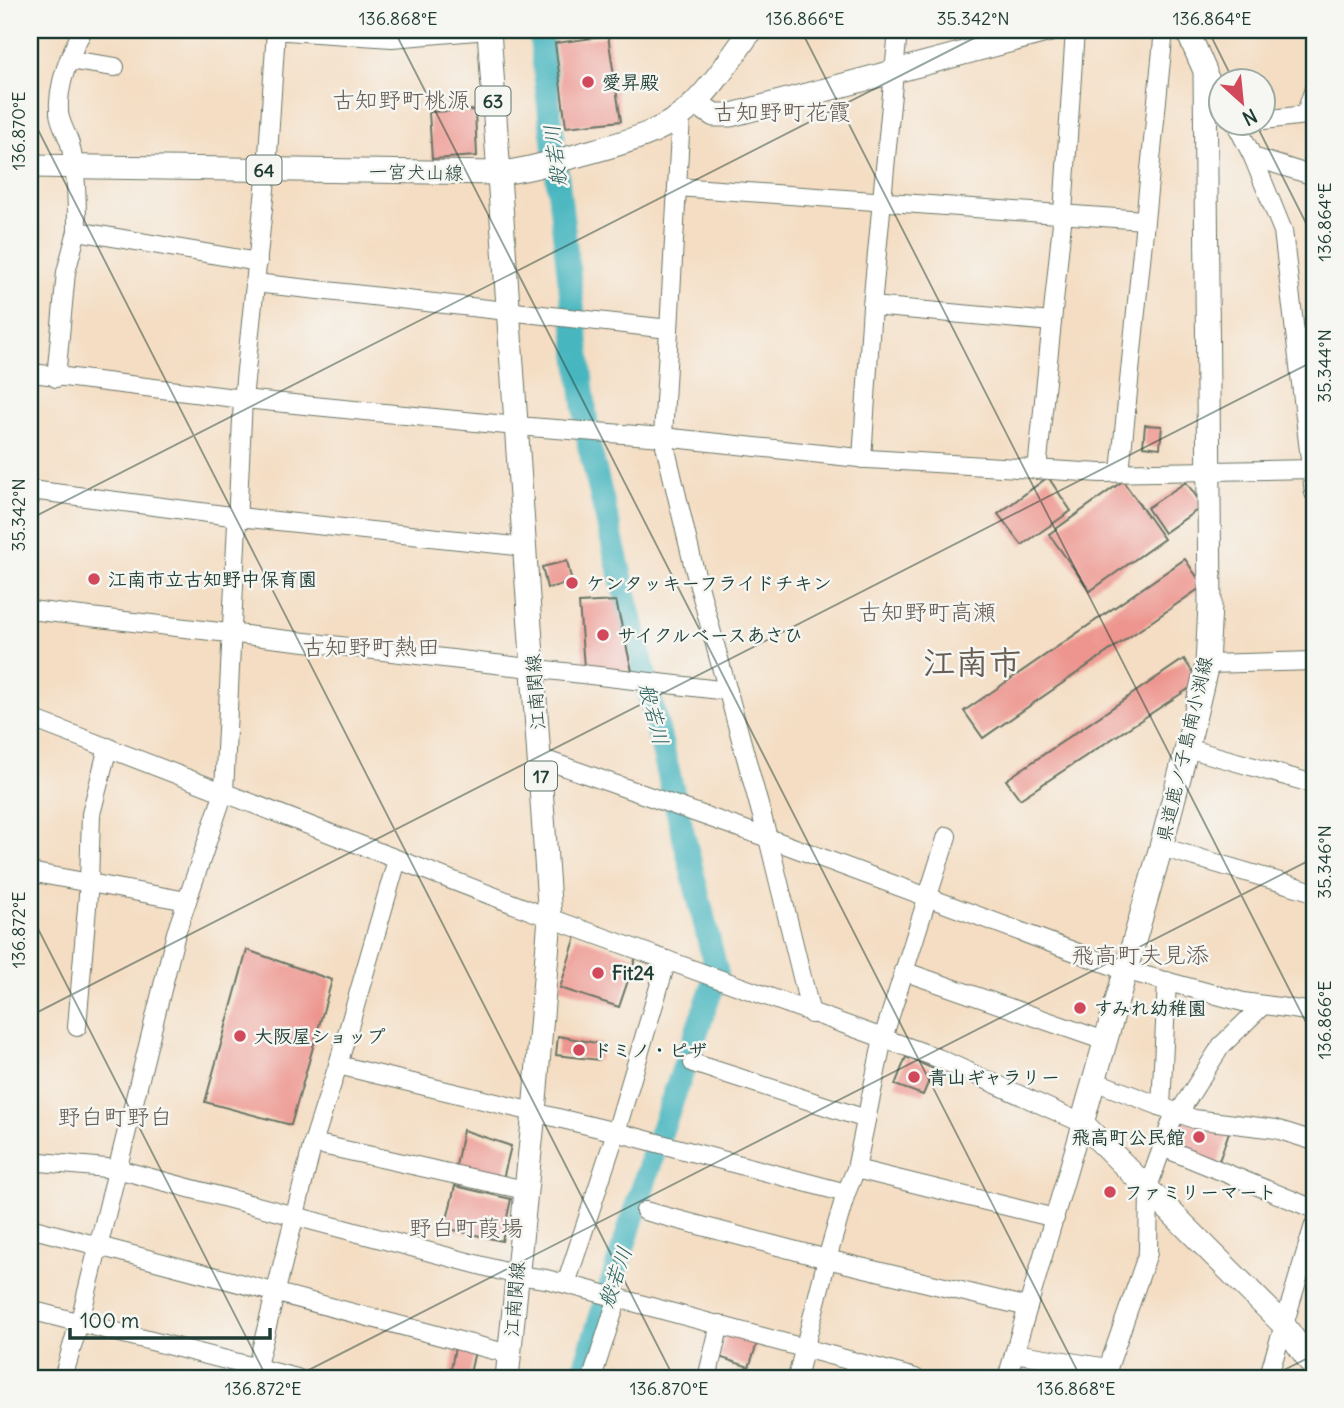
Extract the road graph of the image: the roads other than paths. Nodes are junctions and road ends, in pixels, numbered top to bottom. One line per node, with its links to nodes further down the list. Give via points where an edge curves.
1 (83, 30): 10 (street)
2 (274, 30): 3 (street, via 392,38); 22 (street)
3 (488, 30): 23 (main road, 63)
4 (751, 30): 16 (main road, 一宮犬山線 / 64)
5 (898, 30): 13 (street)
6 (1050, 30): 13 (main road)
7 (1075, 30): 27 (street)
8 (1164, 30): 28 (street)
9 (1186, 30): 12 (main road, 県道鹿ノ子島南小渕線)
10 (69, 60): 11 (street); 21 (street, via 59,114)
11 (115, 67)
12 (1205, 71): 14 (street); 45 (main road, 県道鹿ノ子島南小渕線)
13 (894, 72): 16 (main road, via 723,117); 26 (street)
14 (1208, 76)
15 (1314, 89): 17 (street, via 1305,115)
16 (688, 109): 23 (main road, 一宮犬山線 / 64, via 634,139 520,172); 25 (street)
17 (1278, 118)
18 (1243, 136): 19 (street)
19 (1253, 157): 24 (street); 36 (street, via 1283,231)
20 (30, 166): 21 (main road, 一宮犬山線 / 64)
21 (74, 167): 22 (main road, 一宮犬山線 / 64); 29 (street)
22 (267, 170): 23 (main road, 一宮犬山線 / 64); 30 (street)
23 (497, 173): 33 (main road, 江南関線 / 17)
24 (1314, 176)
25 (677, 187): 26 (street); 35 (street)
26 (882, 202): 27 (street); 32 (street)
27 (1063, 214): 28 (street); 34 (street)
28 (1144, 220): 46 (street)
29 (78, 231): 30 (street); 38 (street, via 66,272)
30 (258, 262): 31 (street)
31 (255, 283): 33 (street); 39 (street)
32 (872, 306): 34 (street); 42 (street)
33 (508, 310): 35 (street); 40 (main road, 江南関線 / 17)
34 (1052, 321): 44 (street)
35 (669, 329): 41 (street)
36 (1306, 333): 43 (street)
37 (32, 373): 38 (street)
38 (56, 378): 39 (street)
39 (243, 399): 40 (street); 49 (street)
40 (516, 426): 41 (street); 50 (main road, 江南関線 / 17)
41 (663, 437): 42 (street); 56 (street)
42 (862, 458): 44 (street)
43 (1313, 469): 45 (street); 47 (street)
44 (1037, 470): 46 (street)
45 (1208, 470): 46 (street); 54 (main road, 県道鹿ノ子島南小渕線)
46 (1120, 472)
47 (1314, 494)
48 (30, 499): 49 (street, via 32,489)
49 (239, 517): 50 (street); 52 (street)
50 (525, 547): 55 (main road, 江南関線 / 17)
51 (30, 610): 52 (street)
52 (233, 635): 55 (street); 62 (street)
53 (1314, 662): 54 (street)
54 (1207, 664): 59 (main road, 県道鹿ノ子島南小渕線)
55 (534, 669): 56 (street); 60 (main road, 江南関線 / 17)
56 (728, 691): 64 (street)
57 (30, 718): 58 (street)
58 (108, 747): 62 (street); 68 (street, via 91,814)
59 (1187, 748): 61 (street); 65 (main road, 県道鹿ノ子島南小渕線)
60 (540, 758): 64 (street); 72 (main road, 江南関線 / 17)
61 (1314, 784)
62 (224, 792): 66 (street); 71 (street)
63 (947, 836): 70 (street)
64 (768, 838): 70 (street); 79 (street)
65 (1161, 847): 69 (street); 74 (main road, 県道鹿ノ子島南小渕線)
66 (397, 860): 72 (street); 84 (street)
67 (30, 872): 68 (street)
68 (89, 883): 71 (street); 80 (street)
69 (1314, 892)
70 (926, 897): 74 (street); 75 (street)
71 (187, 901): 95 (street)
72 (550, 918): 73 (street); 87 (main road, 江南関線 / 17)
73 (667, 960): 79 (street); 90 (street)
74 (1124, 970): 76 (street); 82 (main road, 県道鹿ノ子島南小渕線)
75 (903, 971): 81 (street); 82 (street)
76 (1167, 981): 77 (street); 86 (street)
77 (1263, 1005): 78 (street); 86 (street, via 1221,1046)
78 (1314, 1012)
79 (811, 1014): 81 (street)
80 (78, 1027)
81 (883, 1038): 88 (street); 89 (street)
82 (1105, 1041): 85 (main road, 県道鹿ノ子島南小渕線)
83 (693, 1063): 88 (street)
84 (338, 1065): 87 (street); 92 (street)
85 (1094, 1081): 86 (street); 89 (main road, 県道鹿ノ子島南小渕線)
86 (1171, 1111): 91 (street, via 1194,1119 1276,1129); 93 (street)
87 (534, 1112): 90 (street); 98 (main road, 江南関線 / 17)
88 (866, 1119): 96 (street)
89 (1082, 1123): 97 (main road); 103 (street)
90 (616, 1132): 99 (street); 109 (street)
91 (1314, 1141)
92 (313, 1143): 98 (street); 102 (street)
93 (1162, 1147): 97 (street); 100 (street)
94 (30, 1161): 95 (street)
95 (117, 1169): 102 (street); 106 (street)
96 (856, 1169): 99 (street); 103 (street)
97 (1148, 1187): 116 (main road); 122 (street, via 1148,1253)
98 (524, 1190): 108 (main road, 江南関線 / 17)
99 (845, 1194): 107 (street)
100 (1314, 1209)
101 (645, 1211): 107 (street)
102 (295, 1216): 108 (street); 110 (street)
103 (1055, 1218): 112 (street)
104 (1314, 1225): 116 (street)
105 (30, 1228): 106 (street)
106 (99, 1246): 110 (street); 114 (street)
107 (827, 1259): 112 (street); 117 (street)
108 (517, 1275): 109 (street); 119 (main road, 江南関線 / 17)
109 (566, 1284): 111 (street)
110 (276, 1292): 119 (street); 121 (street)
111 (618, 1297): 115 (street); 126 (street)
112 (1028, 1307): 118 (street)
113 (30, 1310): 114 (street)
114 (79, 1322): 121 (street); 123 (street)
115 (720, 1324): 117 (street); 127 (street)
116 (1283, 1324): 120 (main road); 131 (street)
117 (805, 1347): 128 (street); 129 (street)
118 (1014, 1353): 122 (street); 130 (street)
119 (509, 1354): 125 (main road, 江南関線 / 17)
120 (1314, 1367)
121 (255, 1373): 124 (street)
122 (1109, 1373)
123 (63, 1378)
124 (297, 1378)
125 (507, 1378)
126 (592, 1378)
127 (707, 1378)
128 (797, 1378)
129 (915, 1378)
130 (1007, 1378)
131 (1268, 1378)

